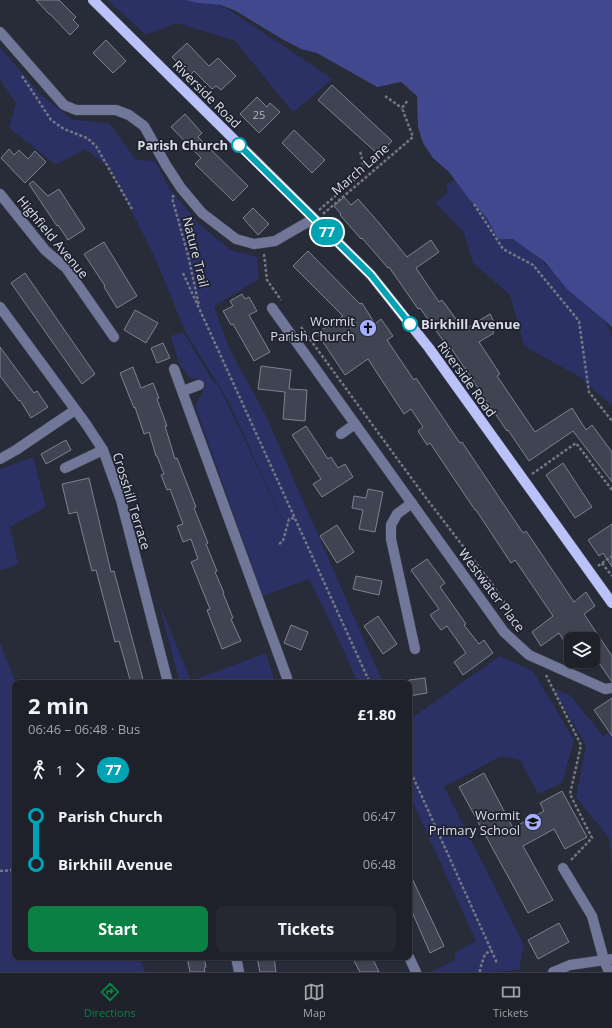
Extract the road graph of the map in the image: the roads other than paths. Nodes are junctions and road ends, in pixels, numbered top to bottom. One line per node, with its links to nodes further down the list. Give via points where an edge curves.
1 (93, 0): 4 (main road, Riverside Road)
2 (0, 32): 4 (street, via 64,105 76,110 116,110 129,115 144,126 181,188 202,213 236,239 254,244 275,241)
3 (0, 194): 7 (street, Highfield Avenue, via 45,250 66,268)
4 (314, 220): 18 (main road, Riverside Road, via 371,275 429,348)
5 (0, 307): 11 (street, Crosshill Terrace)
6 (272, 308): 12 (street, Westwater Place)
7 (114, 338)
8 (174, 369): 10 (street)
9 (199, 385): 10 (street)
10 (183, 391): 21 (street)
11 (75, 410): 14 (street, Crosshill Terrace); 15 (street)
12 (355, 424): 13 (street); 17 (street, Westwater Place)
13 (341, 434)
14 (103, 450): 16 (street); 20 (street, Crosshill Terrace, via 121,500)
15 (0, 459)
16 (65, 468)
17 (412, 503): 19 (street, via 397,514 391,525 390,539); 22 (street, Westwater Place, via 504,632 522,649 529,655 605,689)
18 (612, 603)
19 (415, 649)
20 (167, 680)
21 (287, 680)
22 (612, 688)
23 (563, 868): 24 (street, via 592,916)
24 (608, 959): 29 (street, via 570,965); 30 (street)
25 (237, 960): 27 (street)
26 (410, 960): 28 (street)
27 (239, 972)
28 (416, 972)
29 (553, 972)
30 (608, 972)

